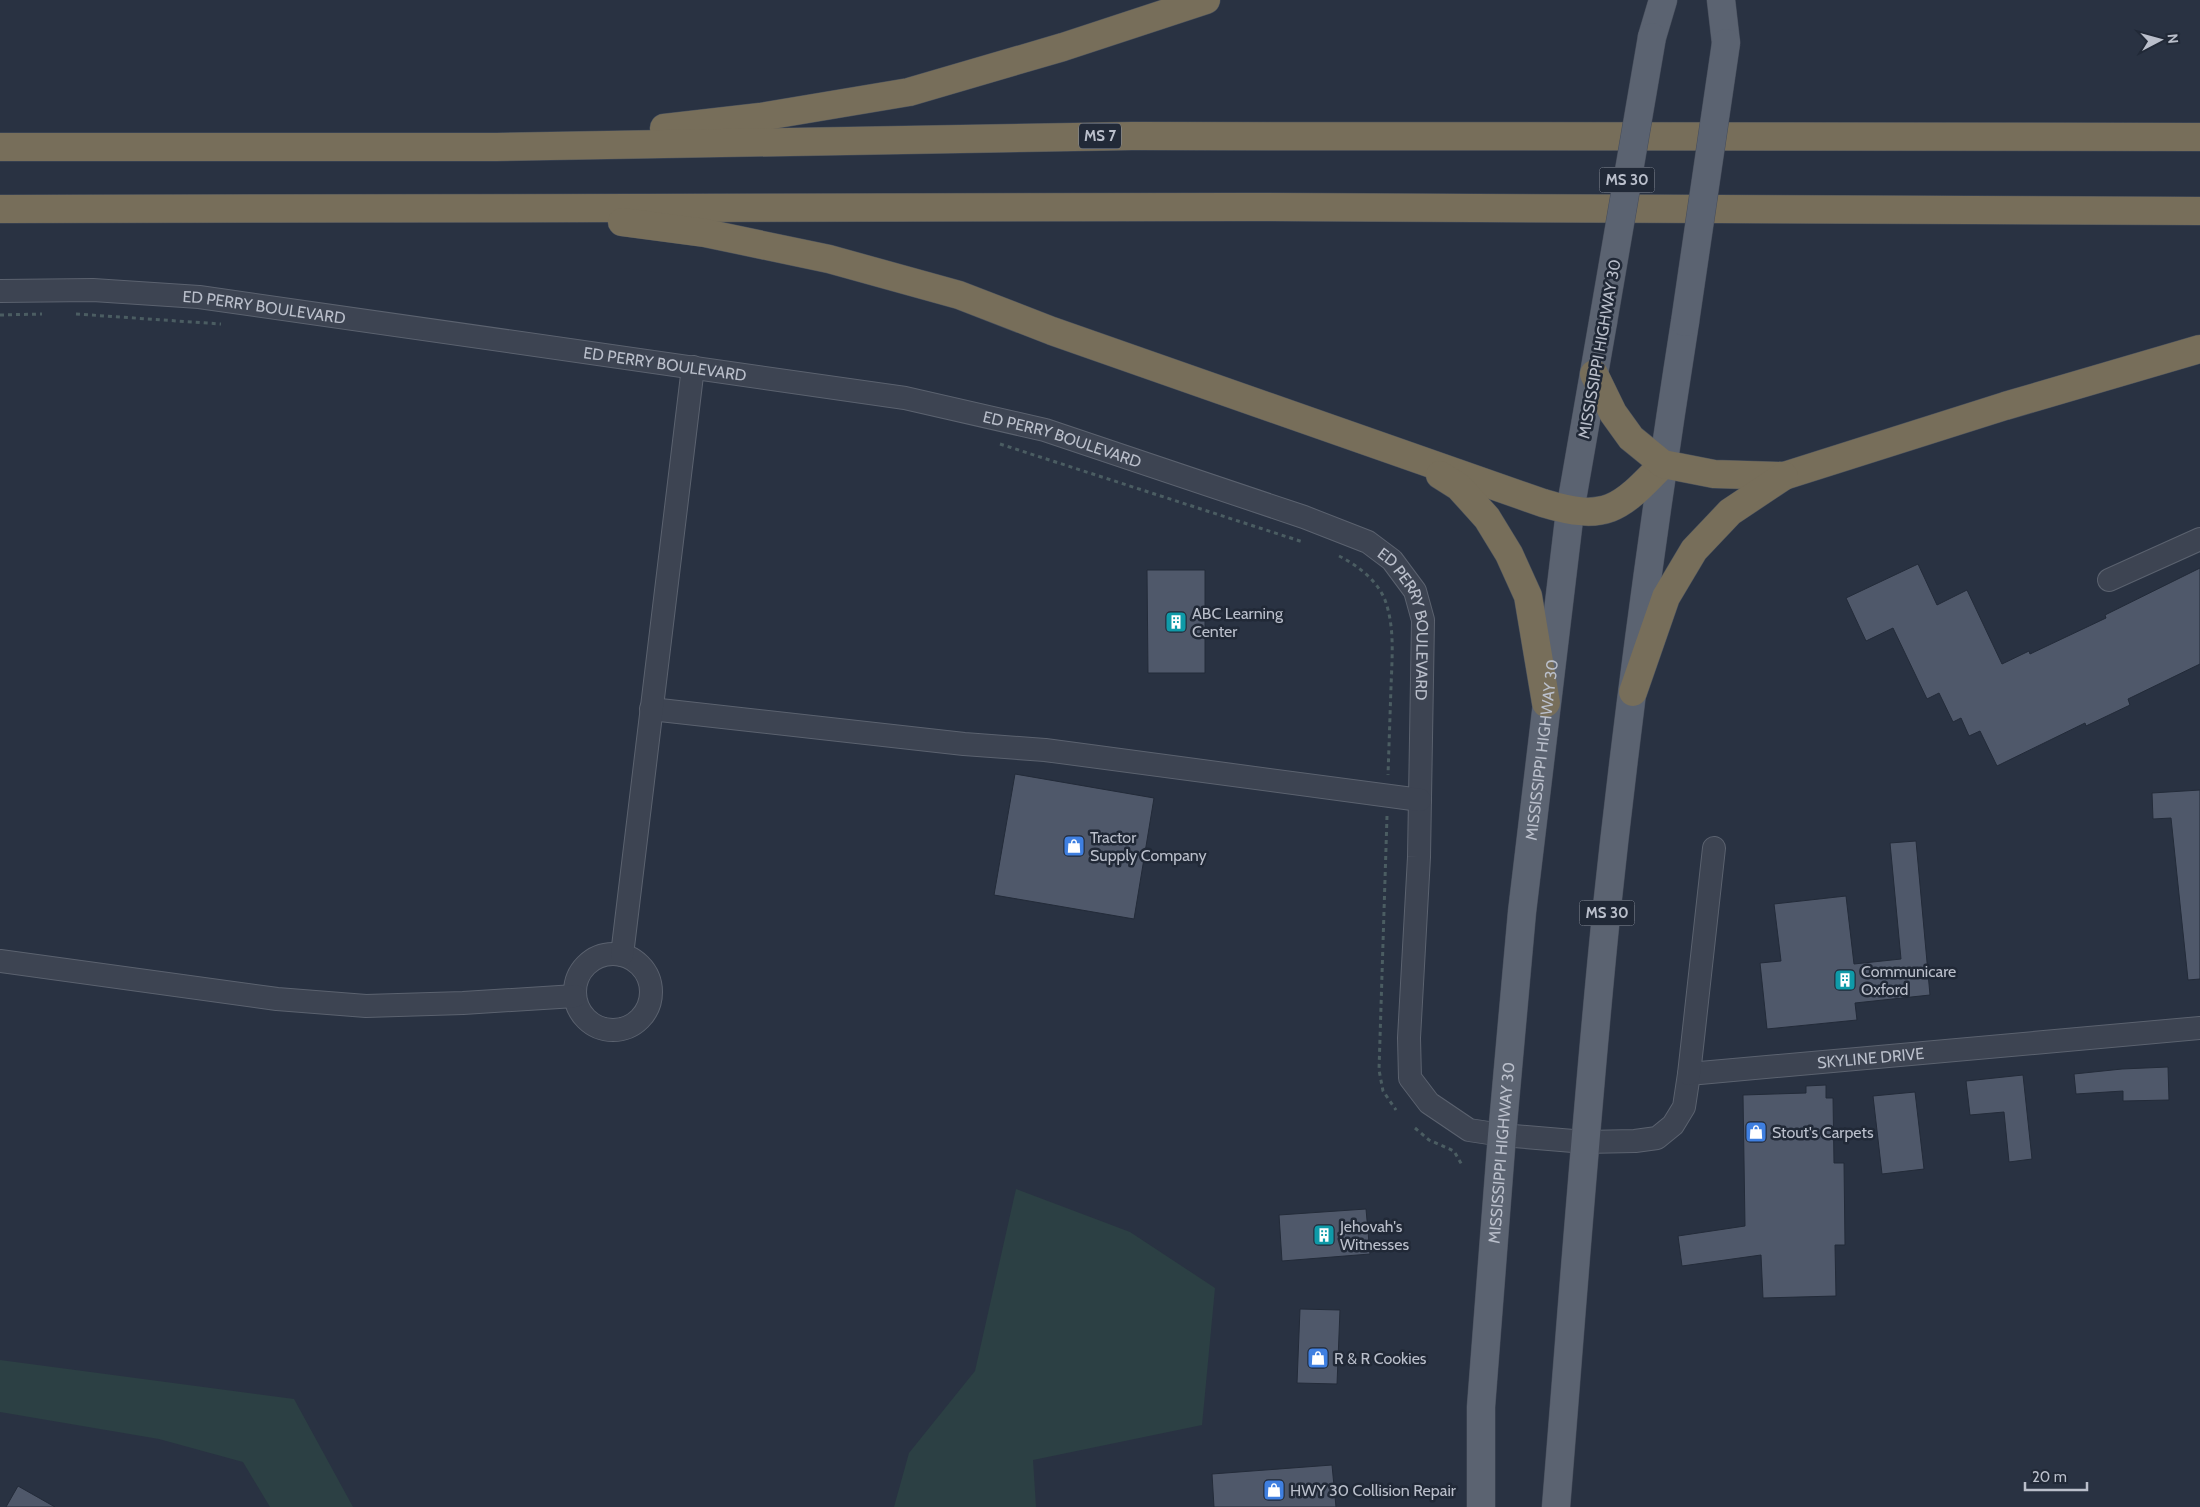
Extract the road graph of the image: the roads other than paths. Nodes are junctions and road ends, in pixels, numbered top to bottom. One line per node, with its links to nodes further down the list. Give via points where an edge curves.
1 (1206, 0): 6 (highway, via 1063,47 909,92 760,118)
2 (1663, 0): 13 (main road, MISSISSIPPI HIGHWAY 30 / MS 30, bridge, via 1652,37)
3 (1721, 0): 15 (main road, MS 30, bridge, via 1726,43)
4 (2200, 137): 6 (highway, MS 7, via 1132,136)
5 (0, 147): 6 (highway, MS 7)
6 (496, 147)
7 (522, 208): 8 (highway); 9 (highway); 14 (highway, via 705,233 829,259 940,290)
8 (0, 209)
9 (2200, 211)
10 (0, 291): 12 (street, ED PERRY BOULEVARD, via 93,290 199,296)
11 (2200, 349): 16 (highway)
12 (693, 367): 22 (street); 23 (street, ED PERRY BOULEVARD, via 905,398 1045,430 1304,517 1368,542 1392,560 1415,591 1423,620)
13 (1594, 374): 15 (highway, via 1631,438); 17 (main road, MISSISSIPPI HIGHWAY 30 / MS 30)
14 (1416, 459): 17 (highway); 21 (highway, via 1459,487 1487,518 1509,554 1528,596)
15 (1663, 464): 16 (highway, via 1714,474); 17 (highway, via 1633,495 1611,508); 20 (main road, MS 30)
16 (1784, 476): 20 (highway, via 1730,512 1694,550 1666,597)
17 (1570, 511): 21 (main road, MISSISSIPPI HIGHWAY 30 / MS 30)
18 (2200, 539): 19 (street)
19 (2109, 580)
20 (1633, 692): 31 (main road, MS 30, via 1606,914)
21 (1546, 703): 30 (main road, MISSISSIPPI HIGHWAY 30 / MS 30, via 1522,912)
22 (651, 710): 23 (street, via 1045,750); 25 (street)
23 (1420, 800): 30 (street, ED PERRY BOULEVARD, via 1410,1078 1429,1103 1469,1130)
24 (1714, 848): 29 (street)
25 (622, 955): 27 (street, via 610,954 588,963 580,972); 27 (street, via 644,969 650,981 652,995 641,1019 624,1029 604,1030 584,1018)
26 (0, 961): 27 (street, via 278,999 366,1006)
27 (574, 996)
28 (2200, 1028): 29 (street, SKYLINE DRIVE)
29 (1689, 1074): 31 (street, via 1684,1107 1672,1125 1657,1138)
30 (1502, 1135): 31 (street, ED PERRY BOULEVARD); 32 (main road, MISSISSIPPI HIGHWAY 30 / MS 30, via 1481,1407)
31 (1585, 1142): 33 (main road, MS 30)
32 (1481, 1507)
33 (1556, 1507)

